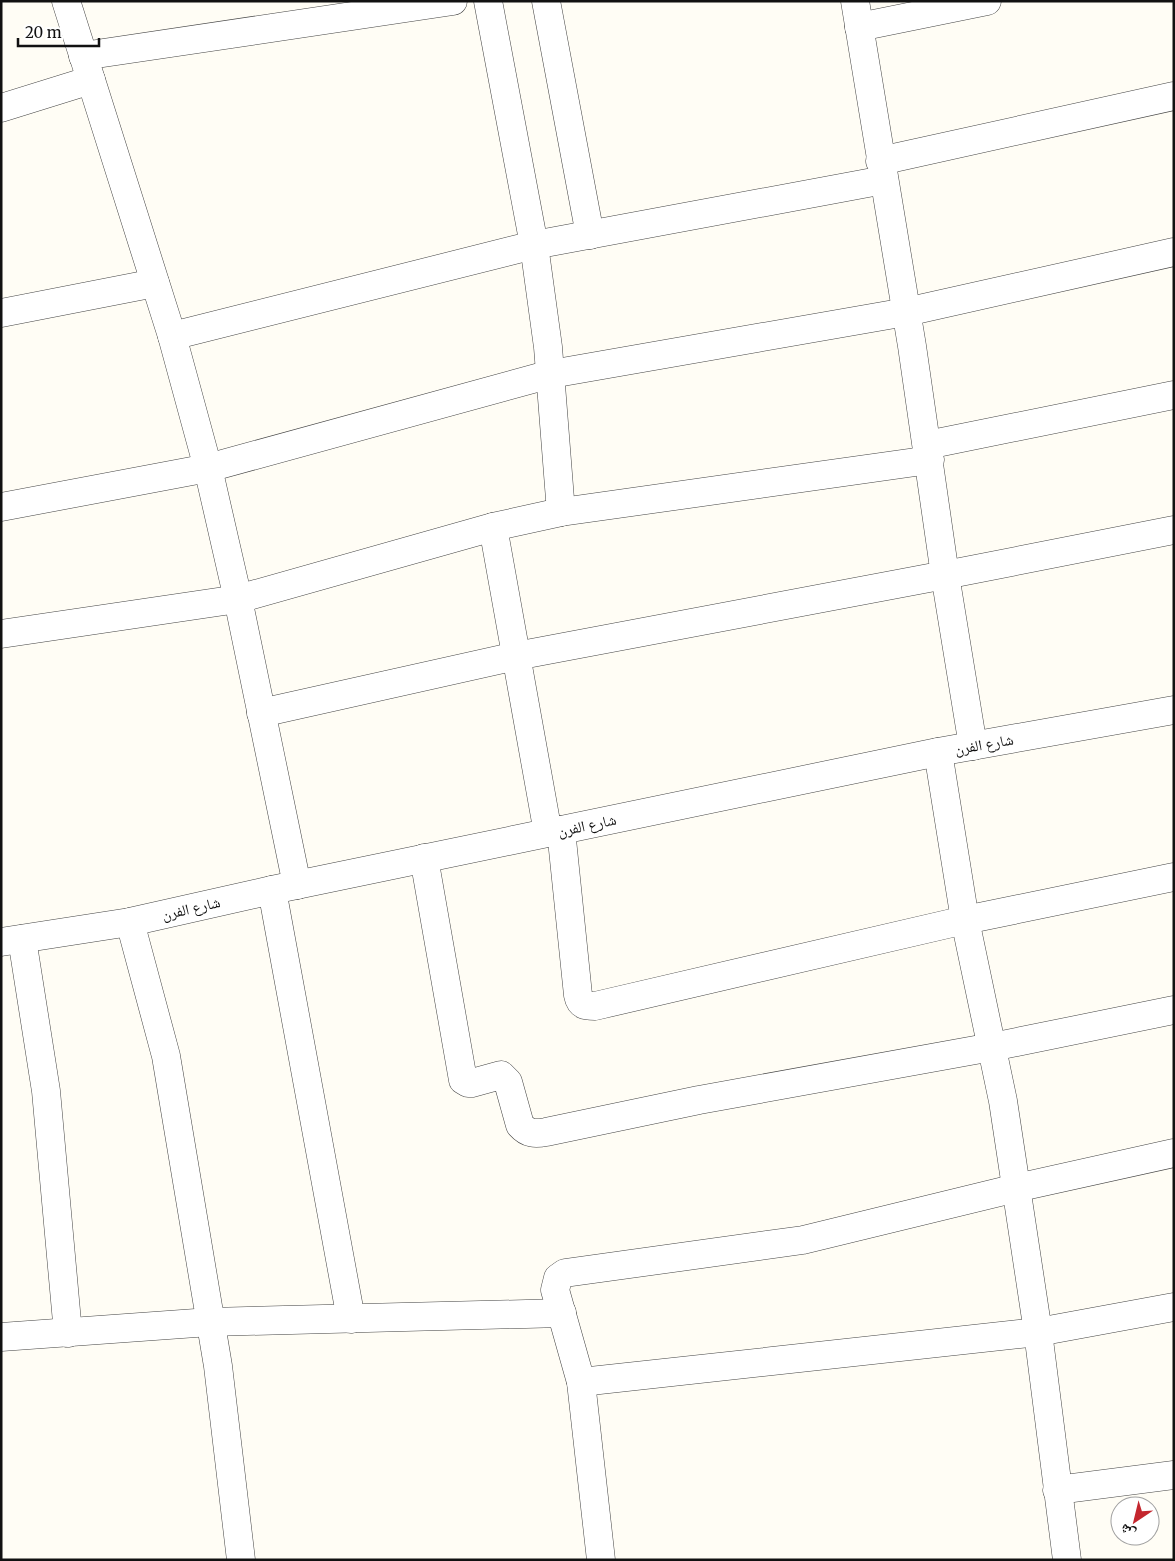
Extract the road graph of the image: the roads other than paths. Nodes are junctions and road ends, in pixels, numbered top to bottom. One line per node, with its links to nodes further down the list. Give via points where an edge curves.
1 (453, 1): 6 (street)
2 (488, 1): 13 (street)
3 (546, 1): 12 (street)
4 (987, 1): 7 (street)
5 (67, 2): 8 (street)
6 (388, 5): 8 (street)
7 (857, 14): 11 (street)
8 (87, 68): 10 (street); 15 (street)
9 (1174, 96): 11 (street)
10 (1, 108)
11 (882, 171): 12 (street); 16 (street)
12 (590, 234): 13 (street)
13 (534, 245): 18 (street); 19 (street)
14 (1174, 252): 16 (street)
15 (155, 284): 17 (street); 18 (street)
16 (906, 312): 19 (street); 21 (street)
17 (1, 313)
18 (172, 336): 22 (street)
19 (551, 374): 22 (street); 24 (street)
20 (1174, 395): 21 (street)
21 (928, 453): 24 (street); 27 (street)
22 (208, 468): 23 (street); 28 (street)
23 (1, 507)
24 (562, 512): 25 (street)
25 (493, 527): 28 (street); 30 (street)
26 (1174, 530): 27 (street)
27 (945, 575): 30 (street); 33 (street)
28 (238, 598): 29 (street); 32 (street)
29 (1, 634)
30 (516, 656): 32 (street); 35 (street)
31 (1174, 710): 33 (street, شارع الفرن)
32 (261, 713): 38 (street)
33 (973, 746): 34 (street, شارع الفرن)
34 (938, 752): 35 (street, شارع الفرن); 39 (street)
35 (554, 831): 36 (street, شارع الفرن); 39 (street, via 578,995 586,1006)
36 (424, 858): 38 (street, شارع الفرن); 43 (street, via 463,1080 472,1083 504,1077 520,1125 530,1133)
37 (1174, 877): 39 (street)
38 (285, 887): 40 (street, شارع الفرن); 48 (street)
39 (965, 920): 43 (street)
40 (130, 922): 41 (street, شارع الفرن); 49 (street, via 166,1056)
41 (12, 941): 51 (street, via 46,1091)
42 (1174, 1010): 43 (street)
43 (992, 1047): 45 (street, via 1004,1101)
44 (1174, 1153): 45 (street)
45 (1016, 1188): 47 (street, via 804,1240 565,1273 558,1278 555,1290); 50 (street)
46 (1174, 1307): 50 (street)
47 (562, 1313): 48 (street); 53 (street)
48 (350, 1319): 49 (street)
49 (210, 1322): 51 (street); 56 (street)
50 (1038, 1332): 53 (street); 55 (street)
51 (68, 1333): 52 (street)
52 (1, 1337)
53 (581, 1382): 57 (street)
54 (1174, 1475): 55 (street)
55 (1057, 1490): 58 (street)
56 (241, 1560)
57 (601, 1560)
58 (1067, 1560)

